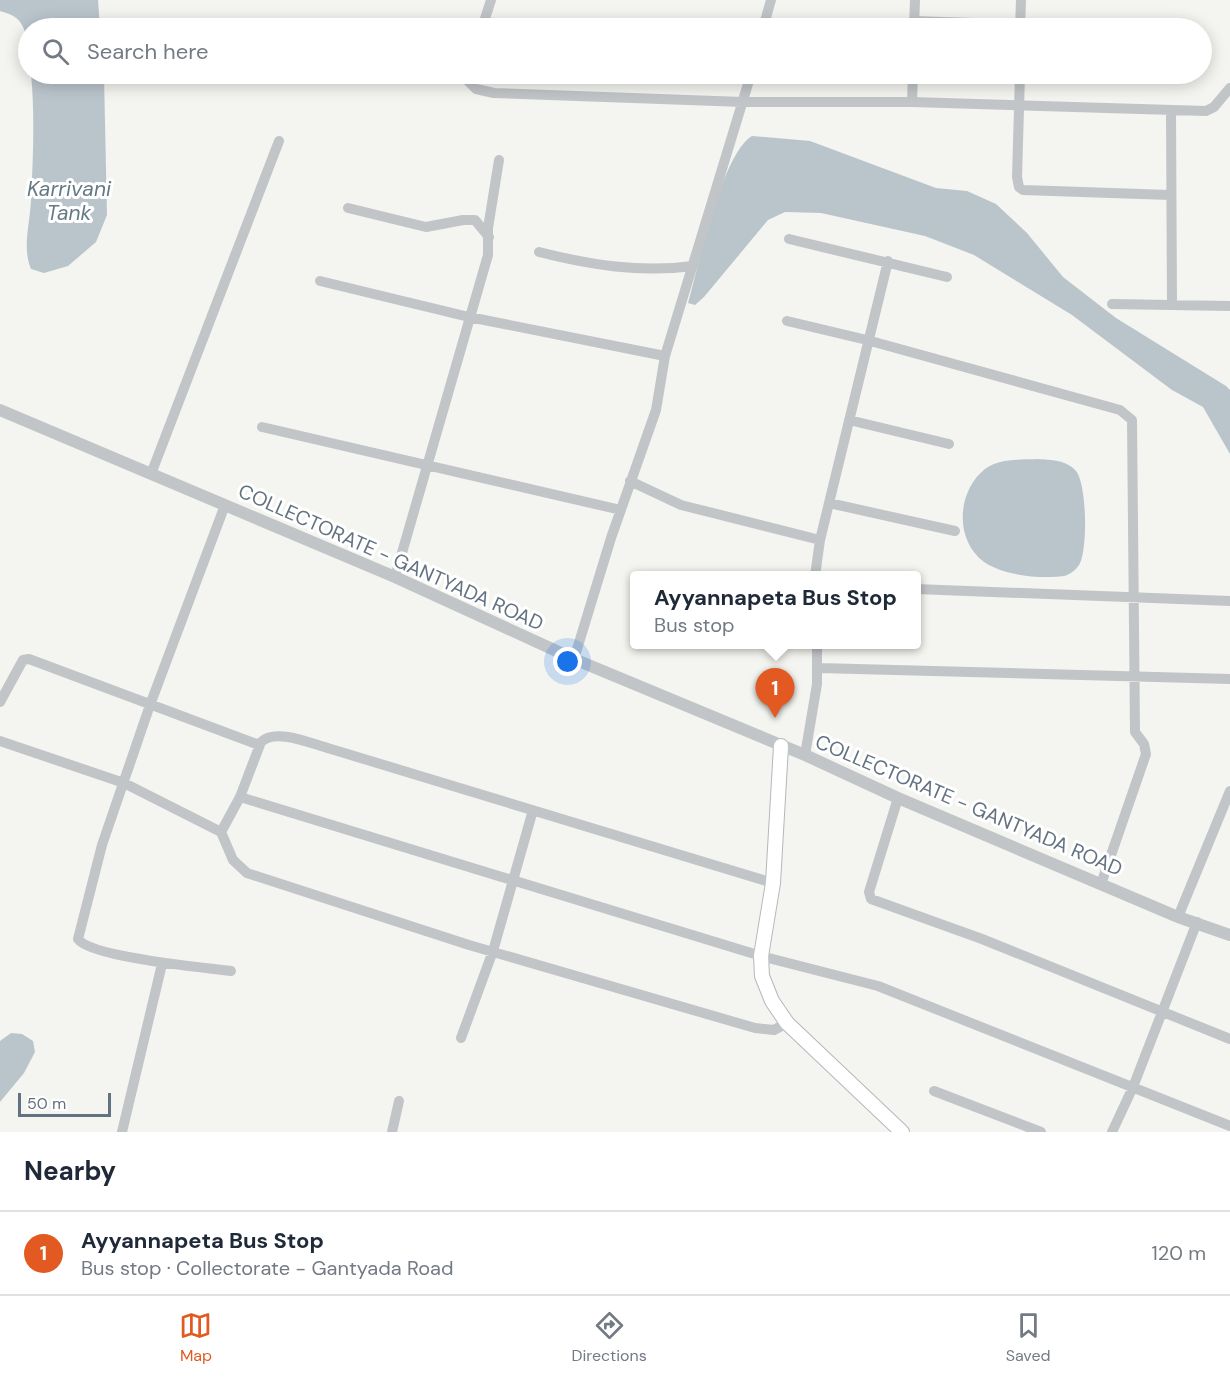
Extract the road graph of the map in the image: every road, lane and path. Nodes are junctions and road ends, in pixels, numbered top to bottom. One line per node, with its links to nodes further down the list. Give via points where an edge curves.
1 (491, 0): 5 (street)
2 (771, 0): 6 (street)
3 (915, 0): 7 (street)
4 (1021, 0): 8 (street)
5 (485, 18)
6 (766, 18)
7 (914, 18)
8 (1021, 18)
9 (471, 84): 14 (street, via 494,93)
10 (748, 84): 14 (street)
11 (913, 84): 15 (street)
12 (1020, 84): 16 (street)
13 (1230, 88): 17 (street, via 1209,111)
14 (743, 102): 15 (street); 26 (street)
15 (912, 102): 16 (street)
16 (1019, 106): 17 (street); 20 (street, via 1017,177 1023,190)
17 (1171, 110): 20 (street)
18 (279, 141): 41 (street)
19 (499, 160): 22 (street)
20 (1170, 195): 30 (street)
21 (348, 208): 22 (street, via 426,227 476,220)
22 (489, 237): 32 (street, via 488,255)
23 (789, 239): 25 (street)
24 (539, 252): 26 (street, via 613,267 660,270)
25 (888, 261): 27 (street); 34 (street)
26 (693, 266): 35 (street)
27 (947, 277)
28 (320, 281): 32 (street)
29 (1112, 304): 30 (street)
30 (1172, 306): 31 (street)
31 (1230, 306)
32 (469, 317): 35 (street); 40 (street)
33 (787, 321): 34 (street)
34 (867, 340): 37 (street); 51 (street, via 1120,410 1129,416 1133,424)
35 (665, 356): 42 (street, via 656,410)
36 (0, 410): 41 (street, COLLECTORATE - GANTYADA ROAD)
37 (849, 420): 39 (street); 43 (street)
38 (262, 427): 40 (street)
39 (949, 444)
40 (425, 466): 45 (street); 49 (street)
41 (151, 474): 44 (street, COLLECTORATE - GANTYADA ROAD)
42 (630, 481): 45 (street); 47 (street, via 681,505)
43 (829, 503): 46 (street); 47 (street)
44 (225, 505): 49 (street, COLLECTORATE - GANTYADA ROAD); 60 (street)
45 (621, 510): 54 (street)
46 (955, 531)
47 (820, 540): 48 (street)
48 (816, 571)
49 (395, 578): 54 (street, COLLECTORATE - GANTYADA ROAD)
50 (921, 589): 51 (street)
51 (1133, 596): 52 (street); 56 (street)
52 (1230, 601)
53 (818, 649): 55 (street)
54 (574, 659): 63 (street, COLLECTORATE - GANTYADA ROAD)
55 (819, 668): 56 (street); 64 (street)
56 (1133, 676): 57 (street); 74 (street, via 1135,732 1146,754)
57 (1230, 679)
58 (5, 680): 59 (street); 60 (street, via 22,660 29,659)
59 (0, 702)
60 (150, 705): 62 (street); 65 (street)
61 (0, 741): 65 (street)
62 (259, 745): 67 (street); 69 (street, via 263,739 281,736)
63 (781, 746): 64 (street, COLLECTORATE - GANTYADA ROAD); 73 (main road)
64 (805, 755): 68 (street, COLLECTORATE - GANTYADA ROAD)
65 (124, 783): 71 (street); 80 (street, via 102,845 78,939 102,950)
66 (1230, 791): 70 (street)
67 (240, 797): 71 (street); 72 (street)
68 (898, 798): 74 (street, COLLECTORATE - GANTYADA ROAD); 82 (street, via 868,892 871,899)
69 (533, 810): 72 (street); 73 (street)
70 (1226, 815): 75 (street)
71 (221, 832): 78 (street, via 233,860 247,873)
72 (512, 880): 78 (street); 79 (street)
73 (773, 883): 79 (main road)
74 (1101, 884): 75 (street, COLLECTORATE - GANTYADA ROAD)
75 (1178, 917): 76 (street, COLLECTORATE - GANTYADA ROAD)
76 (1197, 922): 77 (street, COLLECTORATE - GANTYADA ROAD); 82 (street)
77 (1230, 935)
78 (493, 951): 83 (street, via 755,1028 774,1030); 84 (street)
79 (761, 956): 83 (main road, via 766,989); 86 (street, via 878,986)
80 (162, 964): 81 (street); 90 (street)
81 (231, 971)
82 (1162, 1011): 85 (street); 86 (street)
83 (787, 1023): 92 (main road)
84 (461, 1038)
85 (1230, 1039)
86 (1133, 1087): 89 (street); 94 (street)
87 (934, 1091): 93 (street)
88 (399, 1101): 91 (street)
89 (1230, 1126)
90 (122, 1132)
91 (392, 1132)
92 (902, 1132)
93 (1041, 1132)
94 (1112, 1132)

